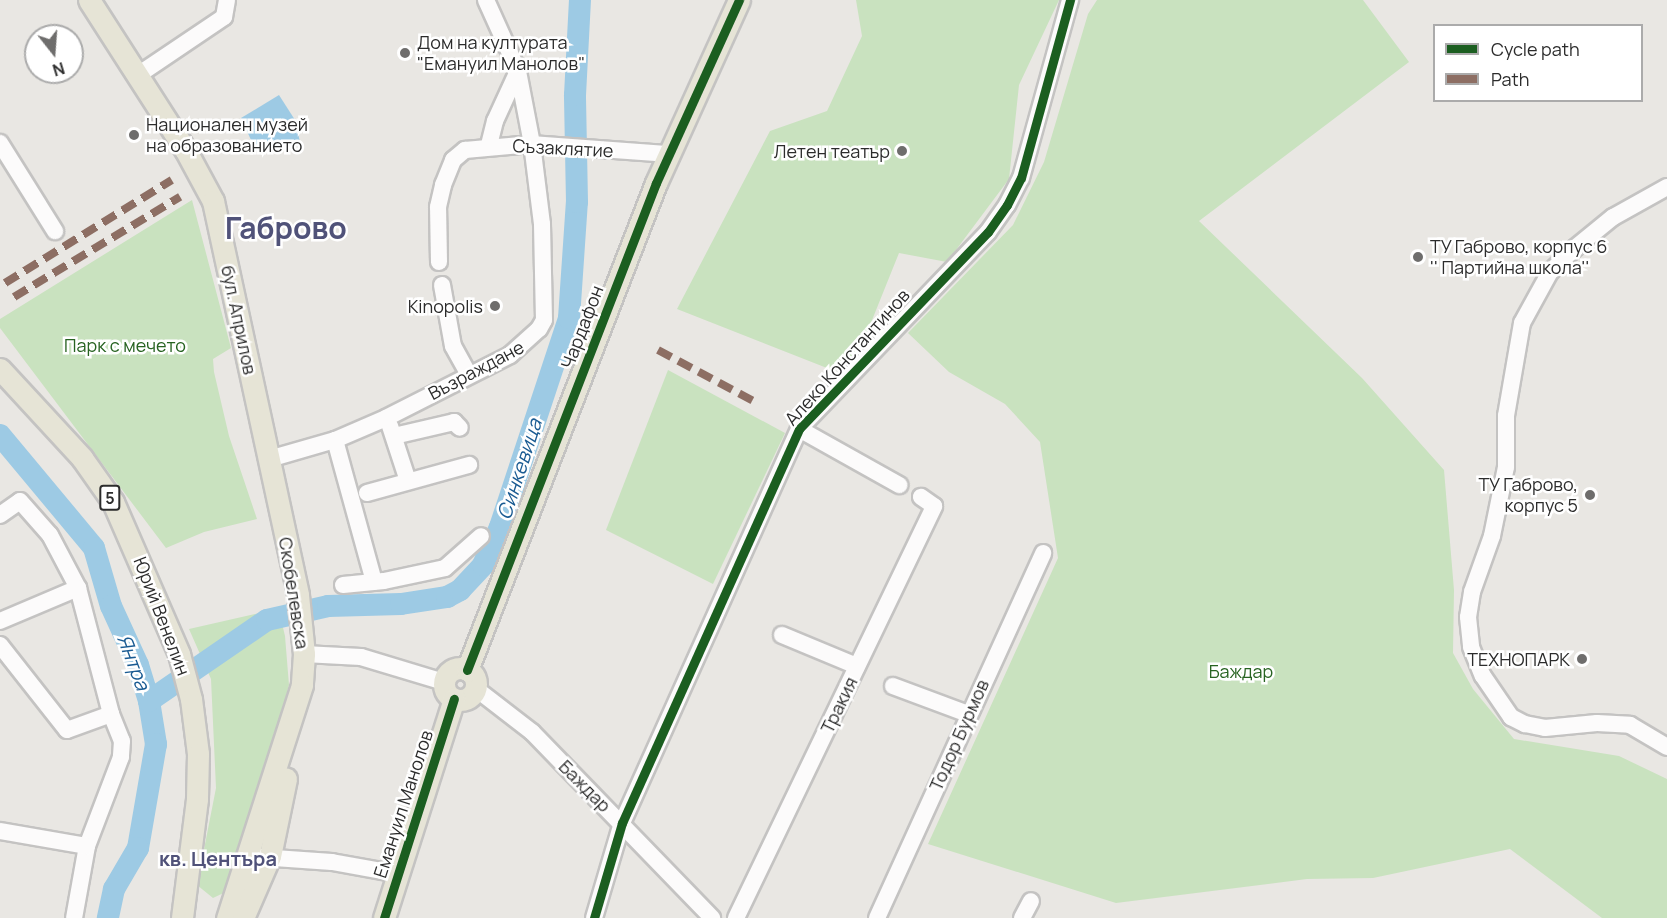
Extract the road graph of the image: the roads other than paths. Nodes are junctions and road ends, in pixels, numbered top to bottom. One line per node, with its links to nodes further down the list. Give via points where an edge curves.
1 (89, 0): 7 (main road, бул. Априлов)
2 (227, 0): 7 (street, via 224,17)
3 (486, 0): 6 (street, Възраждане)
4 (739, 0): 11 (main road, Чардафон)
5 (1070, 0): 20 (street, Алеко Константинов, via 1021,178 1007,205 988,232)
6 (518, 71): 9 (street, via 495,121); 10 (street, Възраждане)
7 (138, 75): 23 (main road, бул. Априлов, via 213,201)
8 (0, 143): 13 (street)
9 (489, 145): 10 (street, Съзаклятие); 14 (street, Съзаклятие, via 458,154 442,185 438,207)
10 (539, 145): 11 (street, Съзаклятие); 17 (street, Възраждане, via 544,320 523,347)
11 (669, 154): 42 (main road, Чардафон)
12 (1667, 187): 48 (street, via 1613,217 1575,248 1550,272 1522,323 1506,416 1506,466 1492,536 1472,592 1468,626 1471,647 1489,687 1501,707 1517,720 1545,728 1597,723 1630,725)
13 (55, 231)
14 (439, 262)
15 (442, 285): 17 (street, via 453,345)
16 (0, 369): 56 (main road, Юрий Венелин / 5, via 75,450 113,502 179,654 192,699 198,754 197,799)
17 (469, 375): 18 (street, Възраждане)
18 (386, 417): 21 (street); 22 (street, Възраждане)
19 (460, 428): 21 (street, via 454,422)
20 (799, 429): 26 (street); 49 (street, Алеко Константинов)
21 (394, 436): 25 (street)
22 (335, 440): 23 (street, Възраждане); 32 (street)
23 (269, 459): 38 (main road, Скобелевска, via 298,595)
24 (469, 465): 25 (street)
25 (408, 481): 27 (street)
26 (899, 485)
27 (367, 493)
28 (921, 497): 39 (street, Тракия, via 934,506)
29 (0, 515): 34 (street, via 20,501 50,535)
30 (481, 536): 32 (street, via 445,568)
31 (1043, 553): 46 (street, Тодор Бурмов)
32 (374, 582): 33 (street)
33 (342, 585)
34 (78, 588): 35 (street); 45 (street)
35 (0, 621)
36 (782, 635): 39 (street)
37 (0, 645): 40 (street)
38 (304, 648): 44 (street, via 361,657); 47 (main road, Скобелевска, via 302,685)
39 (857, 666): 63 (street, Тракия)
40 (17, 667): 41 (street); 45 (street, via 67,730 77,730)
41 (0, 673)
42 (471, 679): 44 (main road, via 464,700); 44 (main road, via 453,670); 49 (street, Баждар, via 532,732)
43 (893, 686): 46 (street)
44 (449, 690): 54 (main road, Емануил Манолов)
45 (111, 714): 51 (street, via 123,749)
46 (968, 714): 64 (street, Тодор Бурмов)
47 (291, 728): 52 (main road, Скобелевска, via 285,784); 53 (main road, Скобелевска)
48 (1667, 747)
49 (622, 823): 61 (street, Алеко Константинов); 62 (street, Баждар)
50 (0, 831): 51 (street)
51 (87, 846): 57 (street)
52 (270, 856): 53 (street); 54 (street); 59 (main road, Скобелевска)
53 (248, 861): 58 (main road, Скобелевска)
54 (398, 873): 60 (main road, Емануил Манолов)
55 (1031, 901): 65 (street)
56 (183, 915)
57 (74, 918)
58 (228, 918)
59 (243, 918)
60 (384, 918)
61 (594, 918)
62 (712, 918)
63 (736, 918)
64 (877, 918)
65 (1022, 918)

